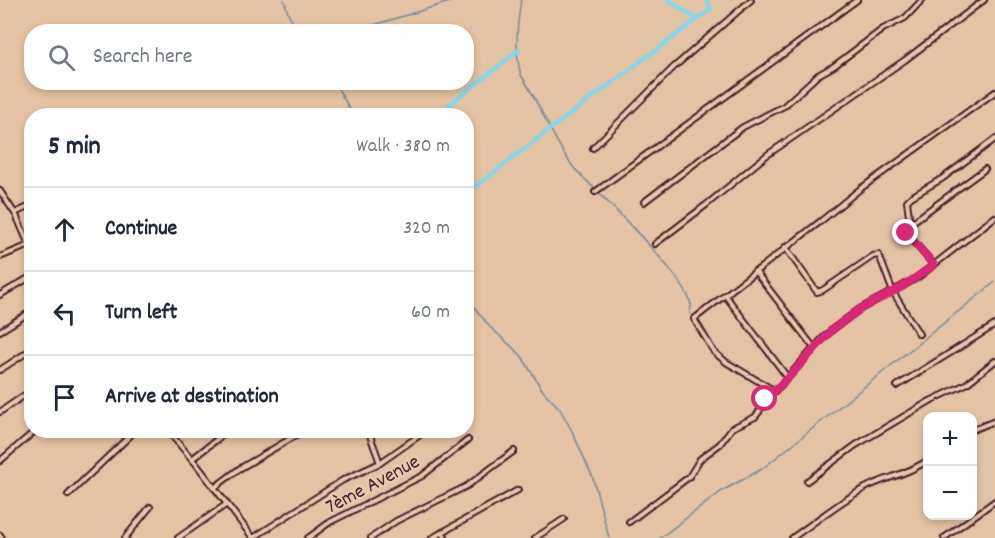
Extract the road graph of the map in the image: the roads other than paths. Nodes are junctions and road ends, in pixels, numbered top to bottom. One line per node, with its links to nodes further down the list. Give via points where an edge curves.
1 (751, 0): 7 (street, via 664,76)
2 (857, 0): 10 (street)
3 (922, 0): 11 (street, via 899,22 818,75 784,105 743,127)
4 (984, 0): 17 (street, via 894,68 767,155)
5 (995, 92): 19 (street)
6 (995, 139): 15 (street, via 909,199)
7 (593, 148)
8 (985, 169): 15 (street)
9 (0, 191): 13 (street)
10 (596, 191)
11 (644, 202)
12 (24, 209): 13 (street)
13 (15, 213): 16 (street)
14 (995, 217): 21 (street)
15 (909, 224): 21 (street, via 905,230 908,237)
16 (24, 232)
17 (655, 244)
18 (24, 247): 20 (street)
19 (785, 247): 22 (street); 24 (street, via 817,292 876,255 882,259)
20 (0, 257)
21 (934, 265): 24 (street)
22 (755, 271): 26 (street); 31 (street)
23 (24, 281): 25 (street)
24 (893, 292): 30 (street); 31 (street, via 860,309)
25 (0, 295)
26 (725, 295): 35 (street); 37 (street, via 694,319 697,326 726,362)
27 (24, 316): 29 (street)
28 (995, 325): 36 (street)
29 (0, 331)
30 (919, 334)
31 (814, 348): 35 (street)
32 (24, 355): 34 (street)
33 (995, 362): 55 (street, via 966,384 849,449)
34 (0, 370)
35 (788, 378): 37 (street)
36 (897, 386)
37 (775, 391): 63 (street, via 765,399 755,417 732,428 720,444 700,459 689,477)
38 (24, 396): 39 (street)
39 (0, 412)
40 (995, 421): 41 (street)
41 (977, 428)
42 (27, 438): 52 (street)
43 (128, 438): 58 (street)
44 (174, 438): 51 (street)
45 (219, 438): 51 (street)
46 (291, 438): 56 (street)
47 (371, 438): 54 (street)
48 (416, 438): 54 (street)
49 (468, 440): 68 (street, 7ème Avenue, via 422,476 330,522)
50 (514, 452): 69 (street, via 457,492 396,521)
51 (192, 459): 56 (street)
52 (0, 461)
53 (923, 462): 73 (street, via 848,497)
54 (380, 463): 67 (street, via 343,480)
55 (807, 481)
56 (214, 488): 60 (street)
57 (518, 490): 64 (street)
58 (68, 495)
59 (995, 501): 74 (street)
60 (227, 504): 66 (street); 67 (street)
61 (150, 507): 65 (street)
62 (564, 519): 72 (street)
63 (629, 522)
64 (442, 532): 70 (street); 71 (street)
65 (125, 538)
66 (178, 538)
67 (253, 538)
68 (308, 538)
69 (371, 538)
70 (432, 538)
71 (446, 538)
72 (535, 538)
73 (792, 538)
74 (944, 538)

